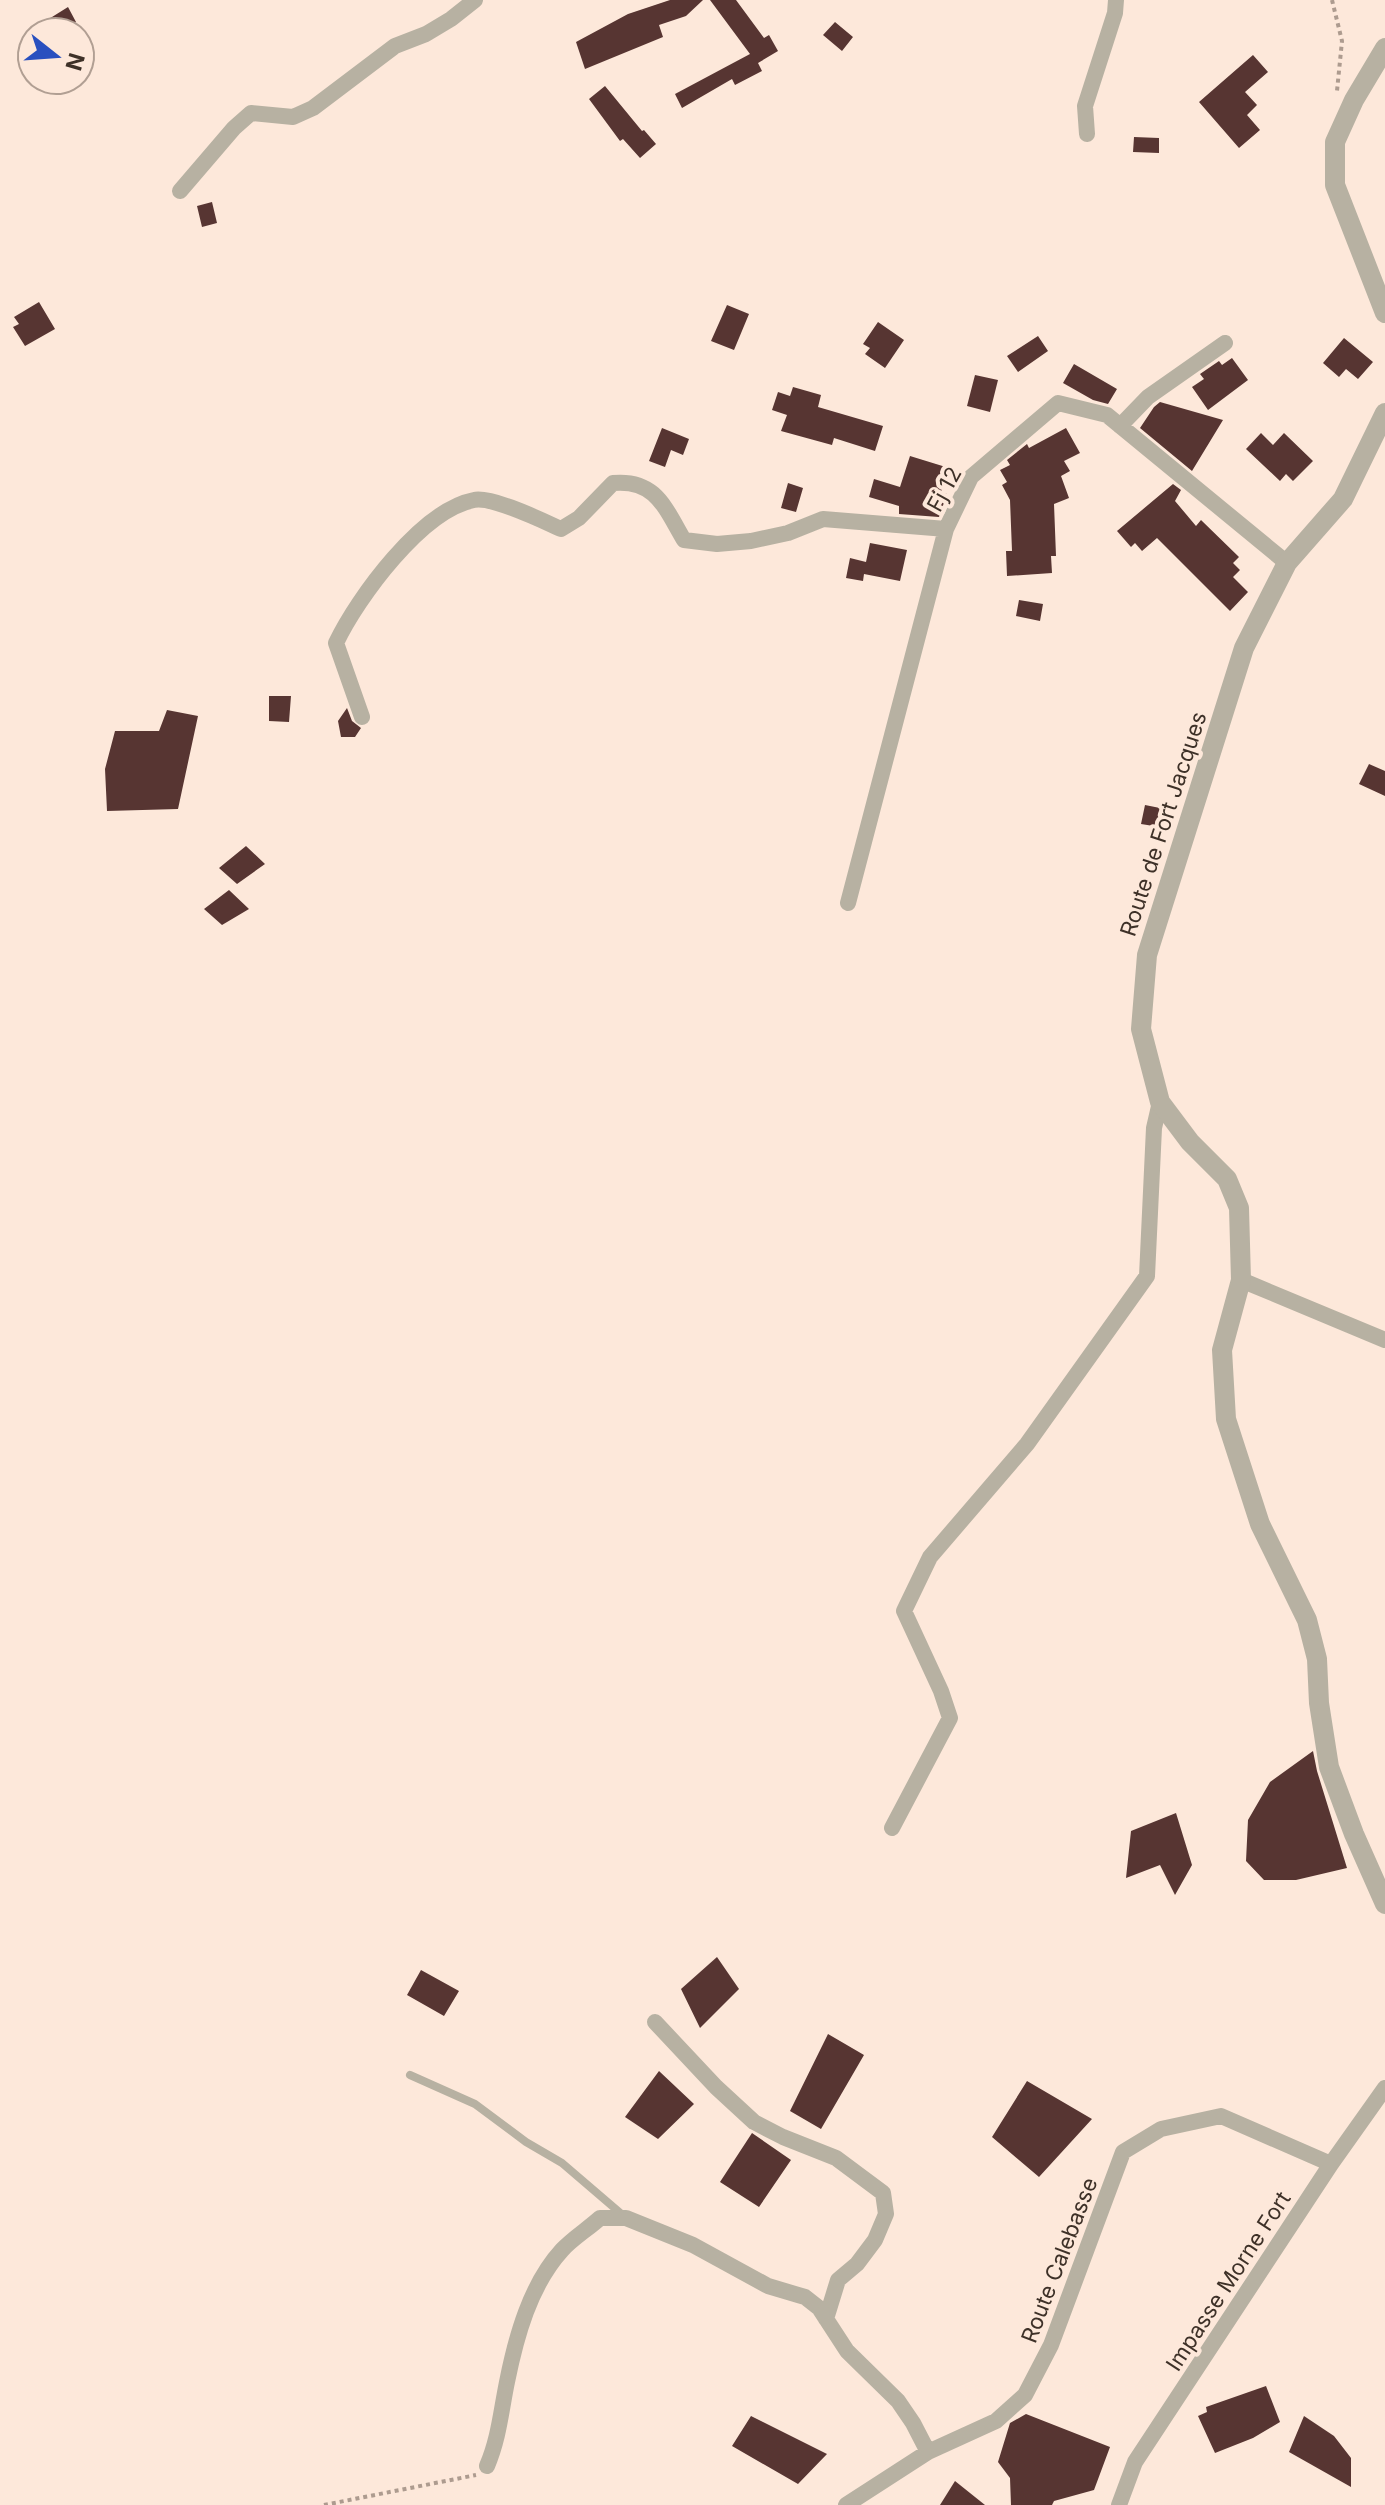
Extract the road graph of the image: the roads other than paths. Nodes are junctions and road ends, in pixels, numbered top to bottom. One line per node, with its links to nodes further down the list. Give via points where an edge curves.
1 (475, 0): 5 (street, via 426,34 395,46 313,108 293,117 251,113)
2 (1116, 0): 4 (street, via 1085,106)
3 (1385, 48): 6 (street, via 1335,142 1335,185)
4 (1087, 134)
5 (180, 191)
6 (1385, 313)
7 (1225, 343): 9 (street, via 1148,397)
8 (1385, 413): 11 (street, Route de Fort Jacques, via 1343,499)
9 (1120, 426): 10 (street, Fj 12, via 1107,415 1058,403 971,477); 11 (street, Fj 12)
10 (946, 529): 12 (street, via 823,519 788,533 717,544 684,540 649,488 631,481 613,483 561,529 476,499 451,509 409,540 350,613 336,643); 13 (street, Fj 12)
11 (1287, 563): 14 (street, Route de Fort Jacques, via 1244,648 1147,955 1141,1029)
12 (362, 717)
13 (848, 903)
14 (1160, 1102): 15 (street, Route de Fort Jacques, via 1227,1179 1239,1208); 17 (street, via 1154,1128 1147,1276 1027,1444 930,1557 904,1611 950,1718)
15 (1241, 1280): 16 (street); 18 (street, Route de Fort Jacques, via 1222,1350 1226,1419 1260,1524 1307,1620 1317,1659 1329,1767)
16 (1385, 1340)
17 (892, 1828)
18 (1385, 1904)
19 (655, 2022): 24 (street, via 754,2122 836,2158 883,2193 886,2214 875,2240 838,2280)
20 (410, 2075): 23 (lane, via 475,2104 562,2163)
21 (1385, 2088): 22 (street, Impasse Morne Fort)
22 (1331, 2164): 25 (street, Route Calebasse, via 1221,2116 1161,2129 1123,2152 1051,2345 1025,2395 996,2421); 28 (street, Impasse Morne Fort, via 1135,2462)
23 (626, 2218): 24 (street, via 693,2245 768,2286 805,2297); 26 (street, via 600,2218 562,2250 544,2276 522,2320 501,2426)
24 (826, 2319): 25 (street, via 847,2351 898,2401)
25 (928, 2452): 27 (street, Route Calebasse)
26 (487, 2466)
27 (846, 2505)
28 (1119, 2505)

